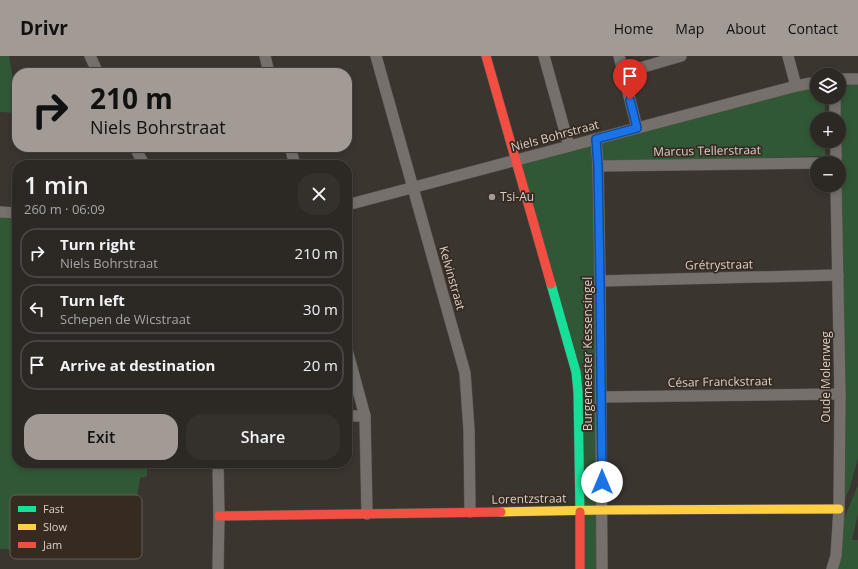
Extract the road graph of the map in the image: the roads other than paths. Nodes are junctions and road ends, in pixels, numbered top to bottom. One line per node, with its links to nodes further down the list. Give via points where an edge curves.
1 (90, 56): 9 (street)
2 (264, 56): 10 (street)
3 (376, 56): 22 (street, Kelvinstraat)
4 (486, 56): 19 (street, Burgemeester Kessensingel)
5 (544, 56): 18 (street)
6 (619, 56): 11 (street)
7 (681, 56): 11 (street)
8 (788, 56): 15 (street)
9 (96, 68)
10 (268, 68)
11 (623, 73): 16 (street)
12 (846, 79): 13 (street)
13 (858, 79)
14 (810, 83): 15 (street, Niels Bohrstraat)
15 (796, 86): 16 (street, Niels Bohrstraat)
16 (637, 128): 17 (street, Niels Bohrstraat)
17 (596, 139): 18 (street, Niels Bohrstraat); 21 (street, Burgemeester Kessensingel)
18 (569, 146): 19 (street, Niels Bohrstraat)
19 (516, 160): 22 (street, Niels Bohrstraat); 35 (street, Burgemeester Kessensingel, via 576,372)
20 (810, 163): 21 (street, Marcus Tellerstraat)
21 (598, 166): 28 (street, Burgemeester Kessensingel)
22 (413, 188): 24 (street, Niels Bohrstraat); 38 (street, Kelvinstraat, via 465,373)
23 (836, 192): 27 (street, Oude Molenweg)
24 (352, 204)
25 (0, 212): 26 (street)
26 (12, 213)
27 (838, 275): 28 (street, Grétrystraat); 30 (street, Oude Molenweg)
28 (600, 281): 31 (street, Burgemeester Kessensingel)
29 (352, 368): 33 (street)
30 (840, 394): 31 (street, César Franckstraat); 37 (street, Oude Molenweg)
31 (601, 397): 36 (street, Burgemeester Kessensingel)
32 (352, 416): 33 (street)
33 (365, 416): 39 (street)
34 (218, 468): 40 (street)
35 (580, 510): 36 (street, Lorentzstraat); 38 (street, Lorentzstraat); 42 (street, Burgemeester Kessensingel)
36 (602, 510): 37 (street, Lorentzstraat); 43 (street, Burgemeester Kessensingel)
37 (839, 510): 44 (street, Oude Molenweg, via 836,556)
38 (470, 512): 39 (street, Lorentzstraat)
39 (367, 514): 40 (street, Lorentzstraat)
40 (219, 516): 41 (street)
41 (218, 569)
42 (580, 569)
43 (602, 569)
44 (832, 569)

